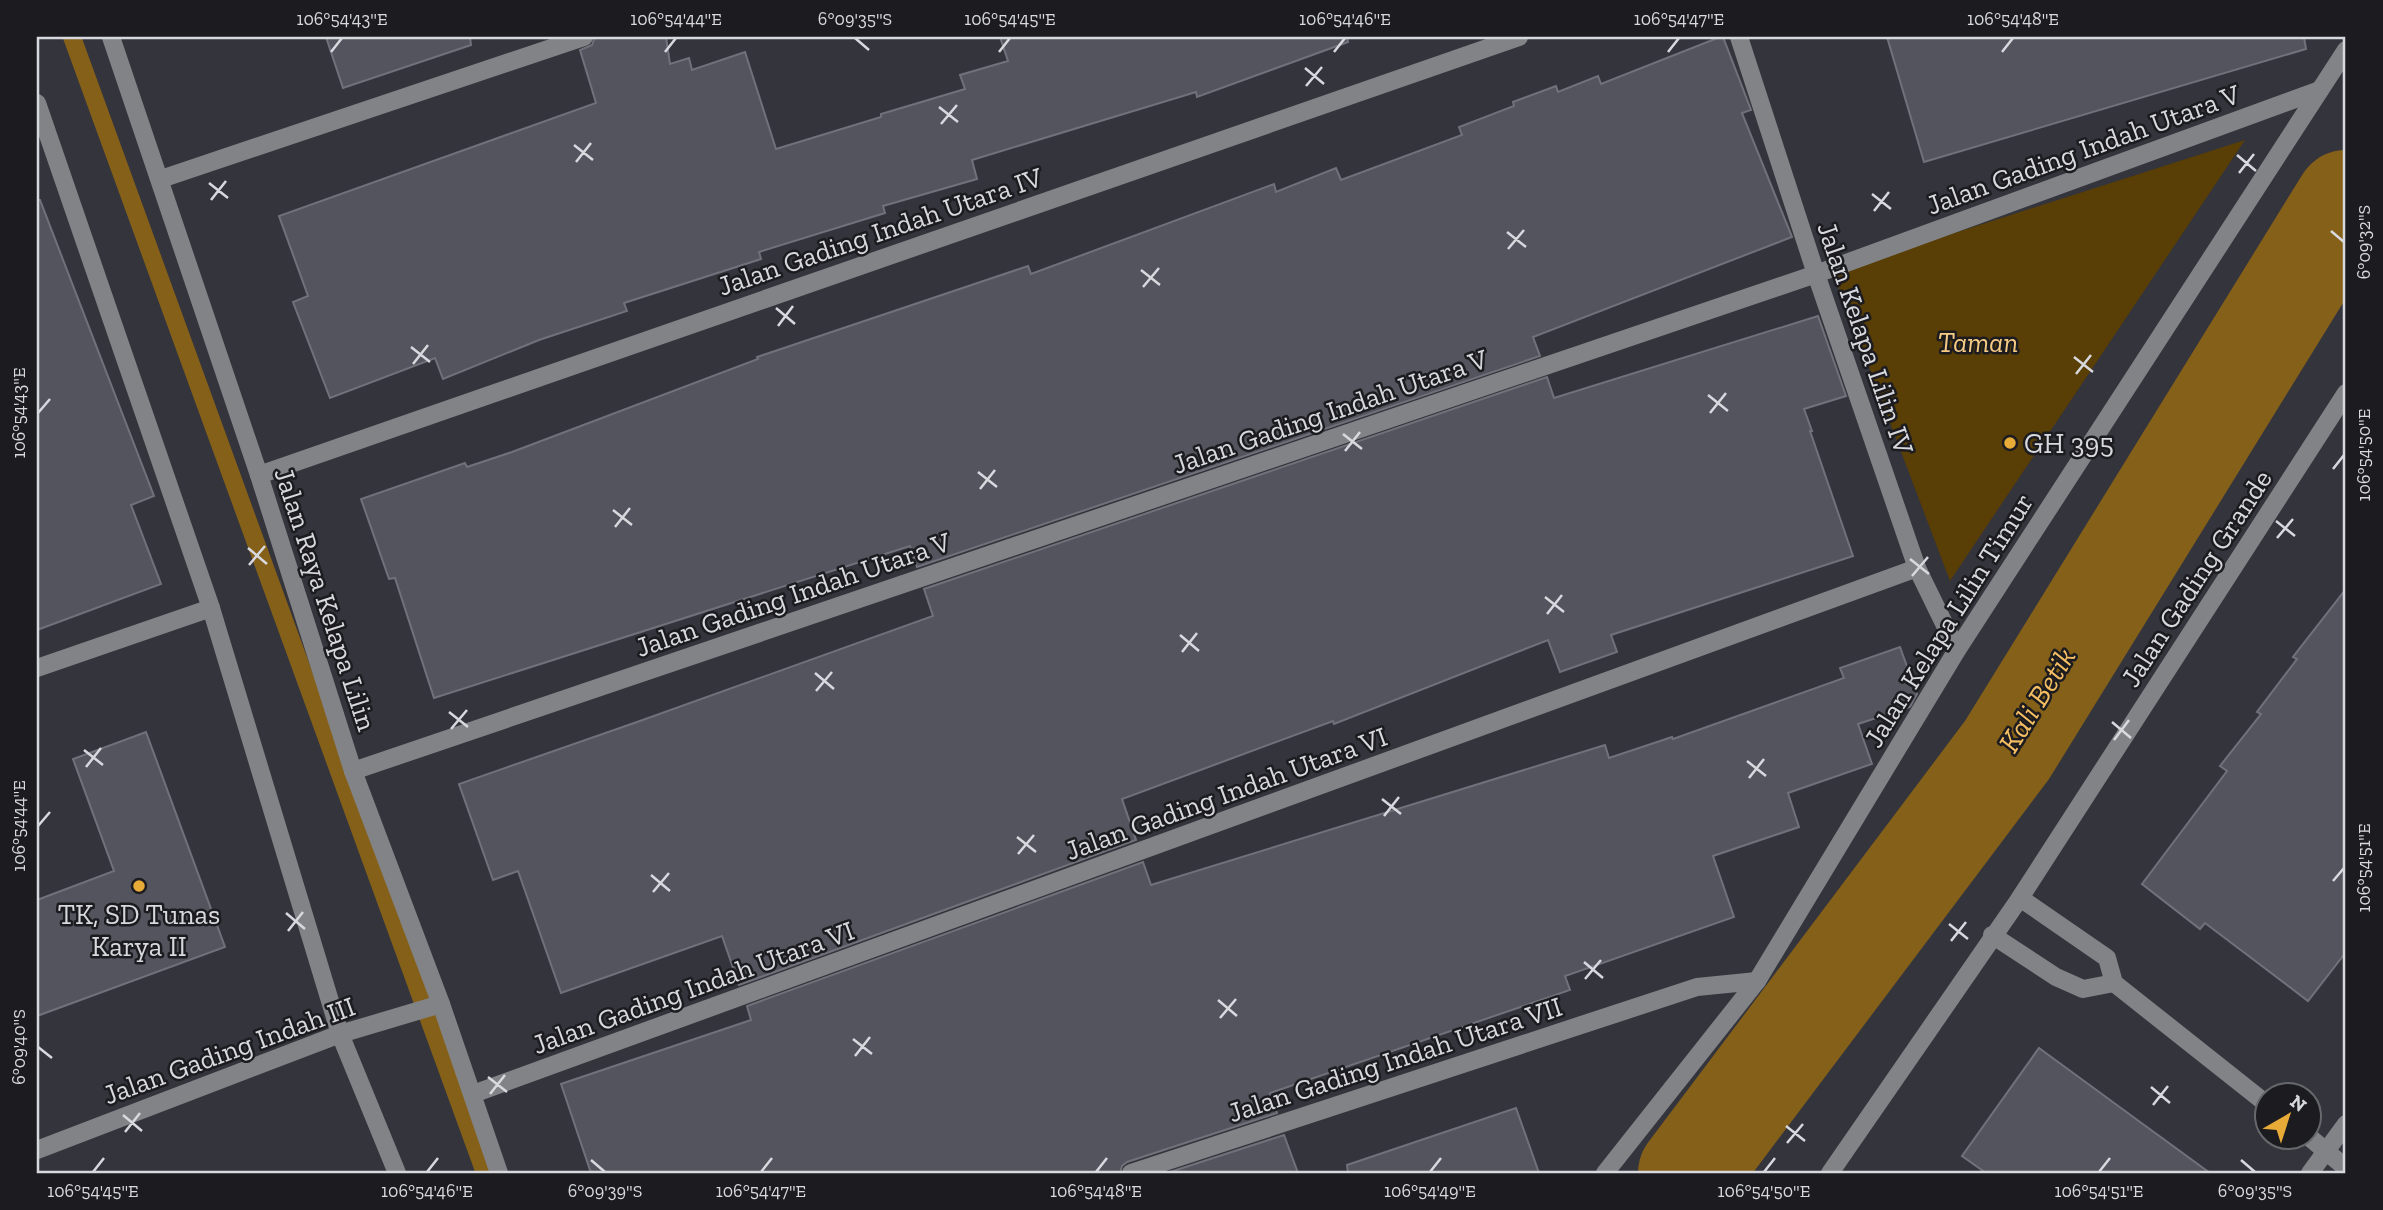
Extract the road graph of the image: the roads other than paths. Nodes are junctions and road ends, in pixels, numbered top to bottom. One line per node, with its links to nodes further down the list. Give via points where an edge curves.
1 (111, 37): 8 (street, Jalan Raya Kelapa Lilin)
2 (584, 37): 8 (street)
3 (1519, 37): 11 (street, Jalan Gading Indah Utara IV)
4 (1738, 37): 9 (street, Jalan Kelapa Lilin IV)
5 (2346, 50): 6 (street, Jalan Kelapa Lilin Timur)
6 (2320, 90): 9 (street, Jalan Gading Indah Utara V); 14 (street, Jalan Kelapa Lilin Timur)
7 (37, 103): 13 (street)
8 (161, 179): 11 (street, Jalan Raya Kelapa Lilin)
9 (1816, 274): 12 (street, Jalan Kelapa Lilin IV); 16 (street, Jalan Gading Indah Utara V)
10 (2346, 393): 17 (street, Jalan Gading Grande)
11 (259, 475): 16 (street, Jalan Raya Kelapa Lilin)
12 (1917, 568): 14 (street, Jalan Kelapa Lilin IV); 23 (street, Jalan Gading Indah Utara VI)
13 (211, 608): 15 (street); 22 (street)
14 (1957, 650): 19 (street, Jalan Kelapa Lilin Timur)
15 (37, 668)
16 (353, 771): 21 (street, Jalan Raya Kelapa Lilin)
17 (2020, 898): 18 (street, Jalan Gading Grande); 20 (street, via 2107,958)
18 (1992, 935): 20 (street, via 2083,989); 33 (street, Jalan Gading Grande)
19 (1757, 981): 31 (street, Jalan Gading Indah Utara VII, via 1697,987); 32 (street, Jalan Kelapa Lilin Timur)
20 (2114, 983): 24 (street)
21 (438, 1005): 22 (street, Jalan Gading Indah III); 23 (street, Jalan Raya Kelapa Lilin)
22 (340, 1034): 26 (street, Jalan Gading Indah III); 29 (street)
23 (473, 1094): 30 (street, Jalan Raya Kelapa Lilin)
24 (2254, 1095)
25 (2346, 1124): 27 (street)
26 (37, 1150)
27 (2326, 1151): 28 (street); 34 (street)
28 (2346, 1168)
29 (397, 1173)
30 (499, 1173)
31 (1132, 1173)
32 (1605, 1173)
33 (1829, 1173)
34 (2310, 1173)

